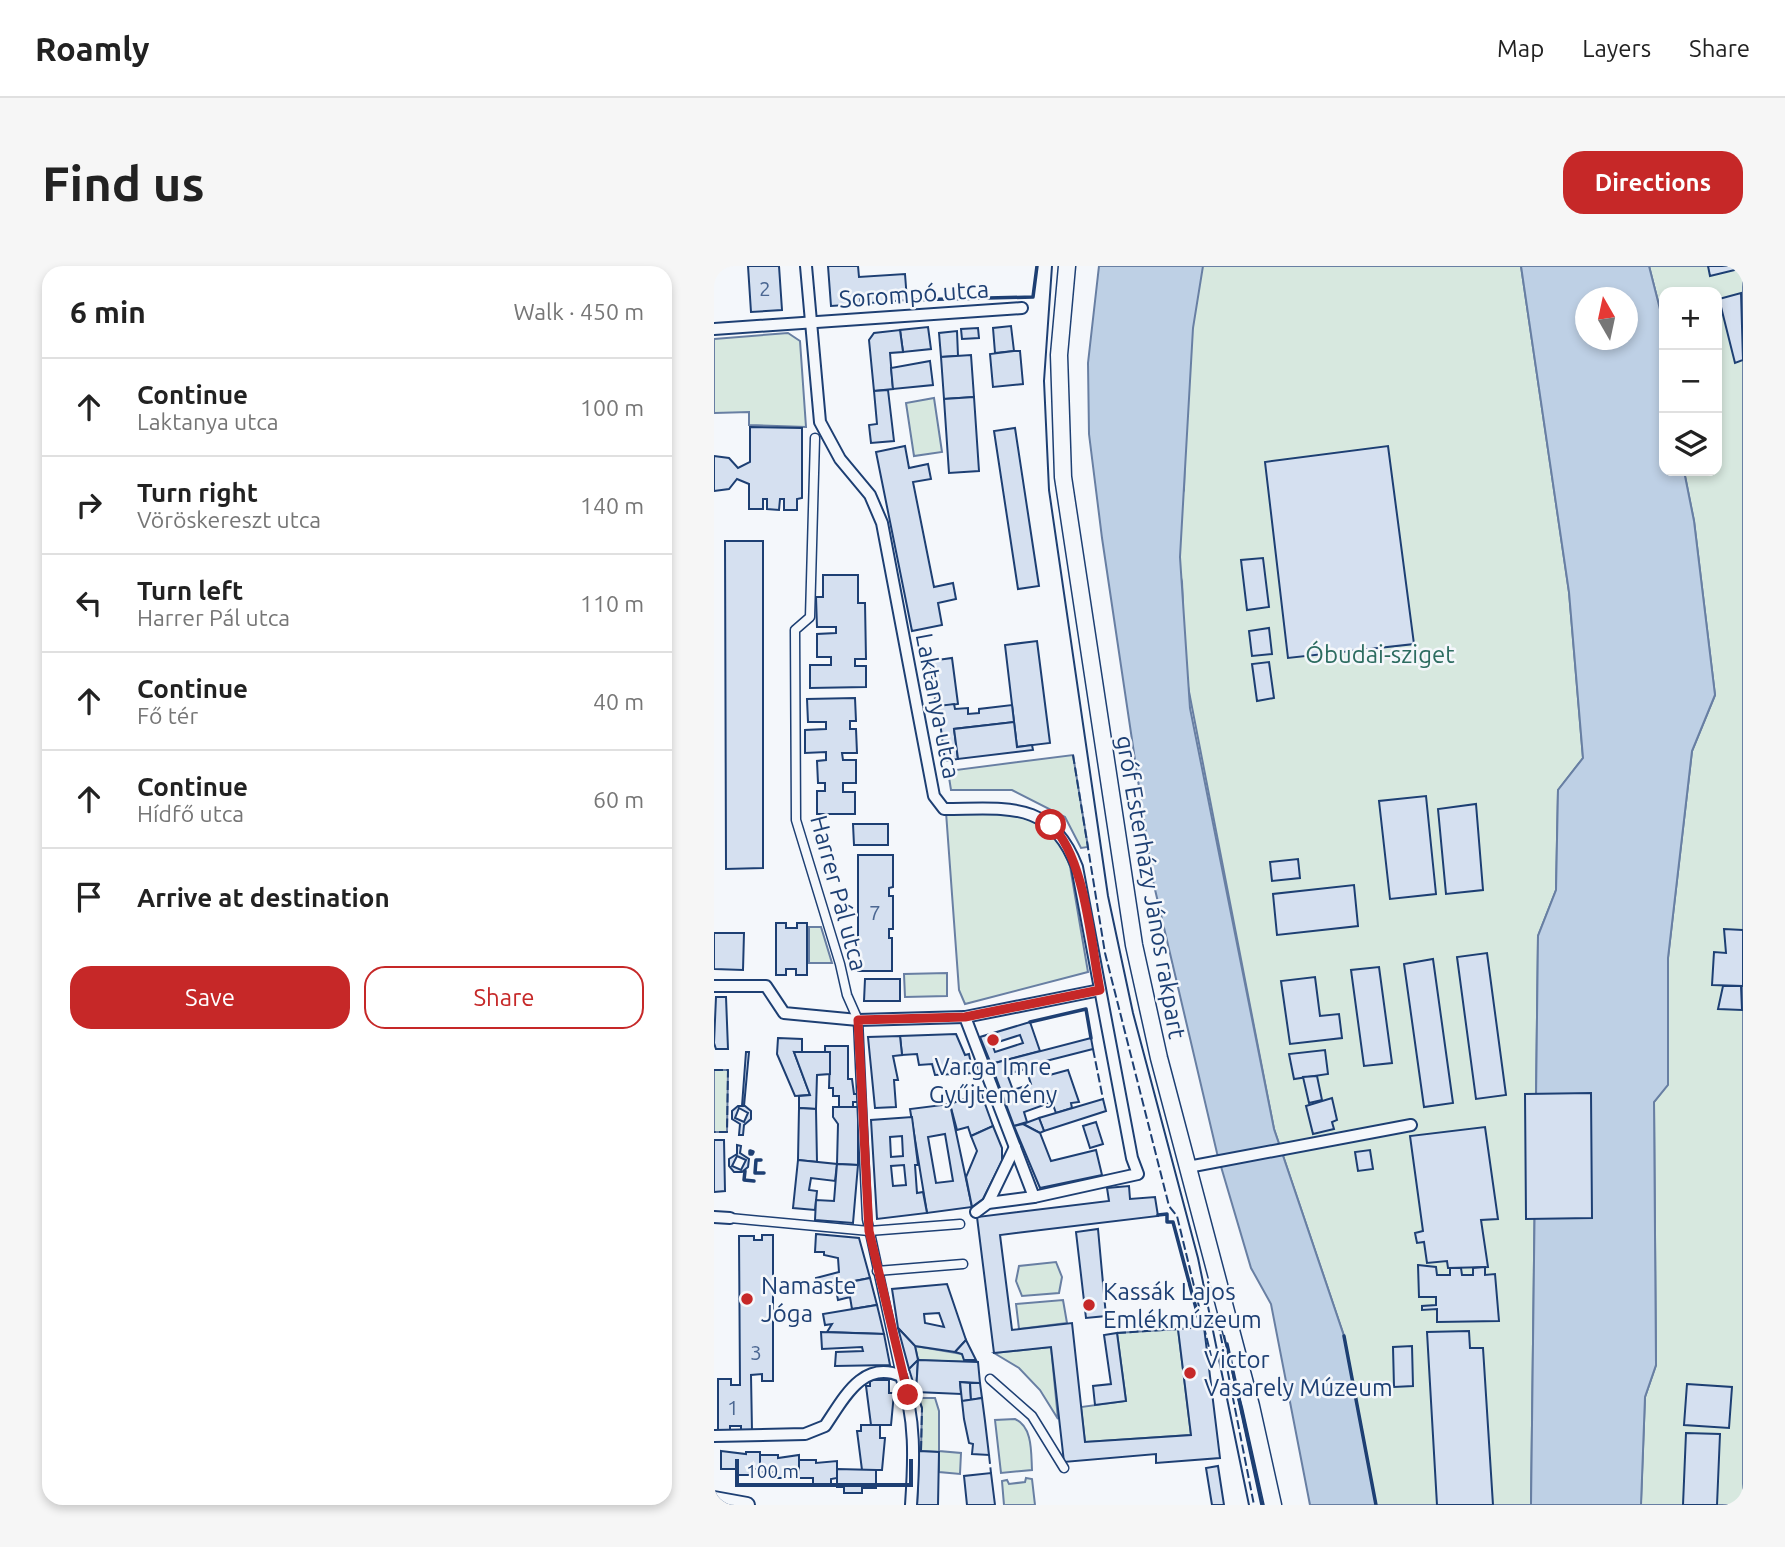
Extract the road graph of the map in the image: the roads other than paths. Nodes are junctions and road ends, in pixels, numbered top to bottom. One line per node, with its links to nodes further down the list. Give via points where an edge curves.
1 (806, 266): 4 (street)
2 (1068, 266): 13 (main road, gróf Esterházy János rakpart, via 1058,393 1068,515 1134,945)
3 (1022, 308): 4 (street, Sorompó utca)
4 (809, 322): 5 (street, Sorompó utca); 8 (street, Laktanya utca, via 820,422 840,459 870,495 882,523 934,796 944,809 1011,809 1035,817 1062,835 1077,867)
5 (714, 329)
6 (815, 438): 10 (street, Harrer Pál utca, via 810,617 795,630 796,820)
7 (714, 986): 10 (street, via 766,986 784,1013)
8 (1100, 990): 9 (street); 14 (street, Laktanya utca, via 1132,1158 1139,1174)
9 (965, 1017): 10 (street); 12 (street)
10 (858, 1020): 20 (street, Harrer Pál utca)
11 (1411, 1125): 13 (street)
12 (1015, 1147): 14 (street); 15 (street)
13 (1188, 1167): 30 (main road, gróf Esterházy János rakpart)
14 (1034, 1197): 15 (street)
15 (988, 1203): 16 (street)
16 (976, 1212)
17 (714, 1217): 18 (street)
18 (730, 1218): 20 (street)
19 (960, 1224): 20 (street)
20 (869, 1231): 22 (street, Harrer Pál utca)
21 (963, 1264): 22 (street)
22 (877, 1271): 23 (street, Harrer Pál utca)
23 (901, 1376): 25 (street, via 893,1372 861,1377 825,1426 805,1434); 29 (street, via 913,1433)
24 (990, 1379): 26 (street, via 1032,1416)
25 (714, 1436)
26 (1064, 1468)
27 (714, 1499): 28 (street)
28 (747, 1505)
29 (911, 1505)
30 (1273, 1505)

